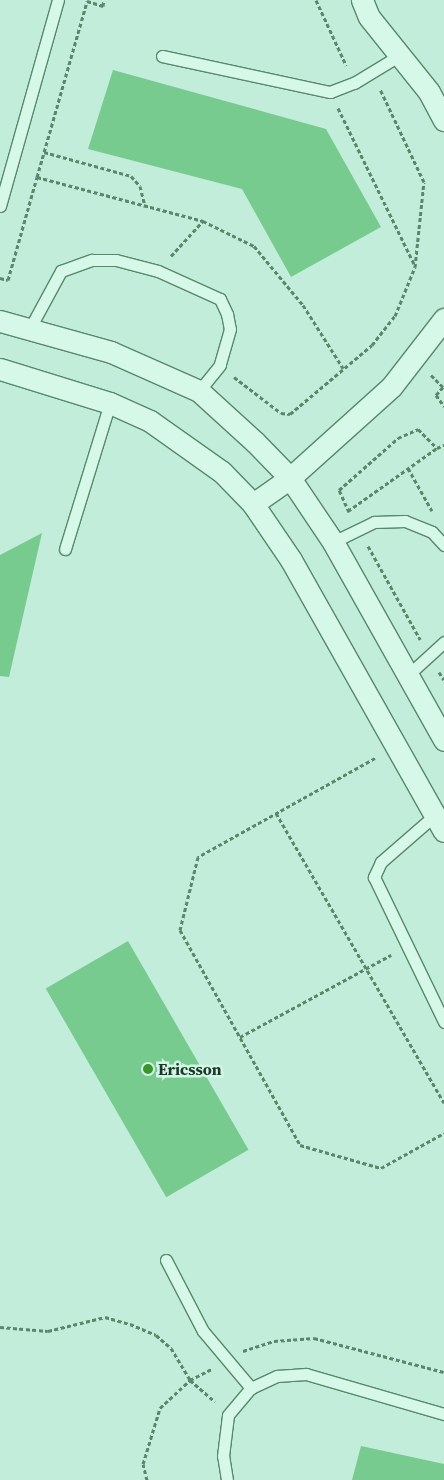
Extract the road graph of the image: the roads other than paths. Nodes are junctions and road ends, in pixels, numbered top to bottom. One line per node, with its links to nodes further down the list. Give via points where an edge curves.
1 (58, 0): 6 (lane)
2 (362, 0): 3 (street, via 370,17)
3 (400, 55): 4 (lane, via 373,73 330,92); 5 (street, via 429,92)
4 (162, 56)
5 (444, 120)
6 (0, 206)
7 (444, 319): 13 (street, via 392,386)
8 (0, 321): 9 (street)
9 (30, 328): 11 (street, via 111,352); 11 (lane, via 61,271 92,260 116,260 158,271 220,300 230,330 220,365)
10 (0, 370): 12 (street)
11 (199, 391): 13 (street)
12 (110, 402): 14 (street, via 187,444); 17 (lane)
13 (290, 478): 14 (street); 15 (street)
14 (253, 504): 21 (street, via 291,560)
15 (333, 542): 16 (lane, via 374,522 405,521); 19 (street)
16 (444, 544)
17 (65, 549)
18 (444, 642): 19 (lane)
19 (408, 675): 20 (street)
20 (444, 740)
21 (440, 823): 22 (lane, via 381,862 374,877 405,947)
22 (444, 1022)
23 (166, 1260): 24 (lane, via 203,1331 225,1362)
24 (251, 1388): 25 (lane, via 277,1376 306,1374); 26 (lane, via 228,1415 223,1456)
25 (444, 1414)
26 (227, 1480)

